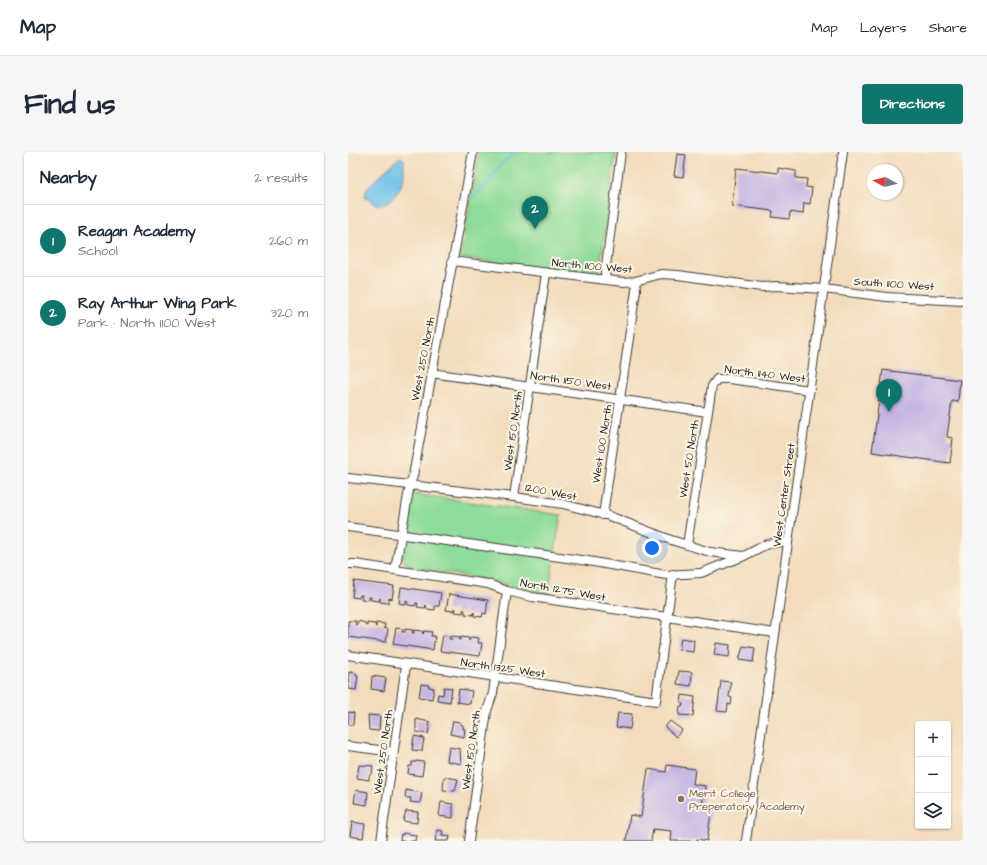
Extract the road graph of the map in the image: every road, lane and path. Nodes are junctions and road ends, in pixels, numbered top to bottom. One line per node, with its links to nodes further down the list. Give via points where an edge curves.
1 (473, 152): 4 (street, West 250 North)
2 (621, 152): 6 (street)
3 (843, 152): 8 (street, West Center Street)
4 (452, 261): 5 (street, North 1100 West); 10 (street, West 250 North)
5 (546, 273): 6 (street, North 1100 West); 12 (street, West 150 North)
6 (606, 280): 7 (street, North 1100 West)
7 (635, 281): 8 (street, North 1100 West, via 661,274 762,287); 14 (street, West 100 North)
8 (824, 289): 9 (street, South 1100 West); 13 (street, West Center Street)
9 (963, 301)
10 (431, 373): 12 (street, North 1150 West); 17 (street, West 250 North)
11 (718, 379): 13 (street, North 1140 West); 15 (street, West 50 North, via 712,386)
12 (530, 387): 14 (street, North 1150 West); 18 (street, West 150 North)
13 (810, 390): 22 (street, West Center Street)
14 (620, 399): 15 (street, North 1150 West); 19 (street, West 100 North)
15 (708, 412): 23 (street, West 50 North)
16 (348, 478): 17 (street, 1200 West)
17 (410, 484): 18 (street, 1200 West); 21 (street, West 250 North)
18 (514, 497): 19 (street, 1200 West, via 563,504)
19 (603, 514): 23 (street, 1200 West)
20 (348, 527): 21 (street)
21 (401, 535): 26 (street, West 250 North); 27 (street)
22 (788, 541): 24 (street, via 767,544); 30 (street, West Center Street)
23 (687, 545): 24 (street, 1200 West, via 710,552)
24 (744, 556): 27 (street, via 701,573)
25 (348, 564): 26 (street, North 1275 West)
26 (395, 570): 28 (street, North 1275 West, via 488,584)
27 (672, 574): 29 (street)
28 (507, 591): 29 (street, North 1275 West); 33 (street, West 150 North)
29 (667, 618): 30 (street, North 1275 West); 33 (street, North 1325 West, via 656,701)
30 (775, 633): 38 (street, West Center Street)
31 (348, 655): 32 (street, North 1325 West)
32 (406, 665): 33 (street, North 1325 West); 35 (street, West 250 North)
33 (495, 678): 37 (street, West 150 North, via 487,711)
34 (348, 746): 35 (street)
35 (394, 752): 36 (street, West 250 North)
36 (381, 841)
37 (469, 841)
38 (746, 841)

